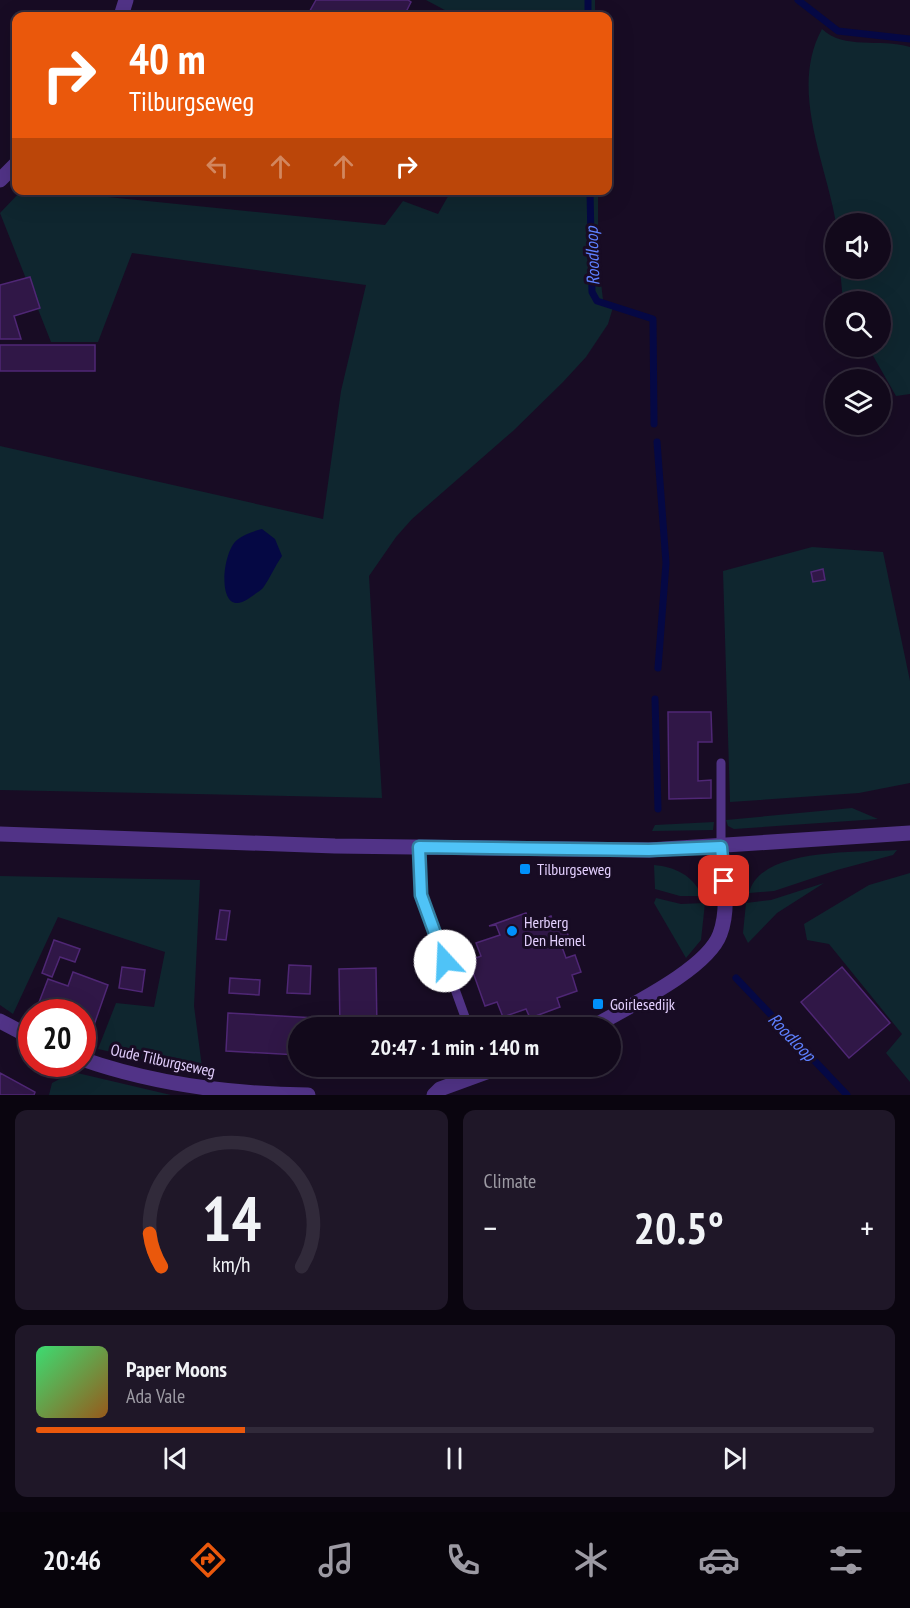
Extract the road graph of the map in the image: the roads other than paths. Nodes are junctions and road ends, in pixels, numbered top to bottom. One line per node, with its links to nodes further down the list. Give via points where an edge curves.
1 (12, 168): 2 (street)
2 (0, 180)
3 (721, 763): 7 (lane)
4 (910, 833): 7 (street)
5 (0, 834): 6 (street)
6 (419, 847): 7 (street); 8 (lane, via 421,895)
7 (721, 847): 9 (street, via 725,898 721,933 710,952)
8 (465, 1017)
9 (610, 1017)
10 (0, 1021): 11 (street)
11 (18, 1031)
12 (96, 1064): 14 (street, Oude Tilburgseweg, via 195,1088)
13 (468, 1077): 15 (street)
14 (308, 1095)
15 (434, 1095)

